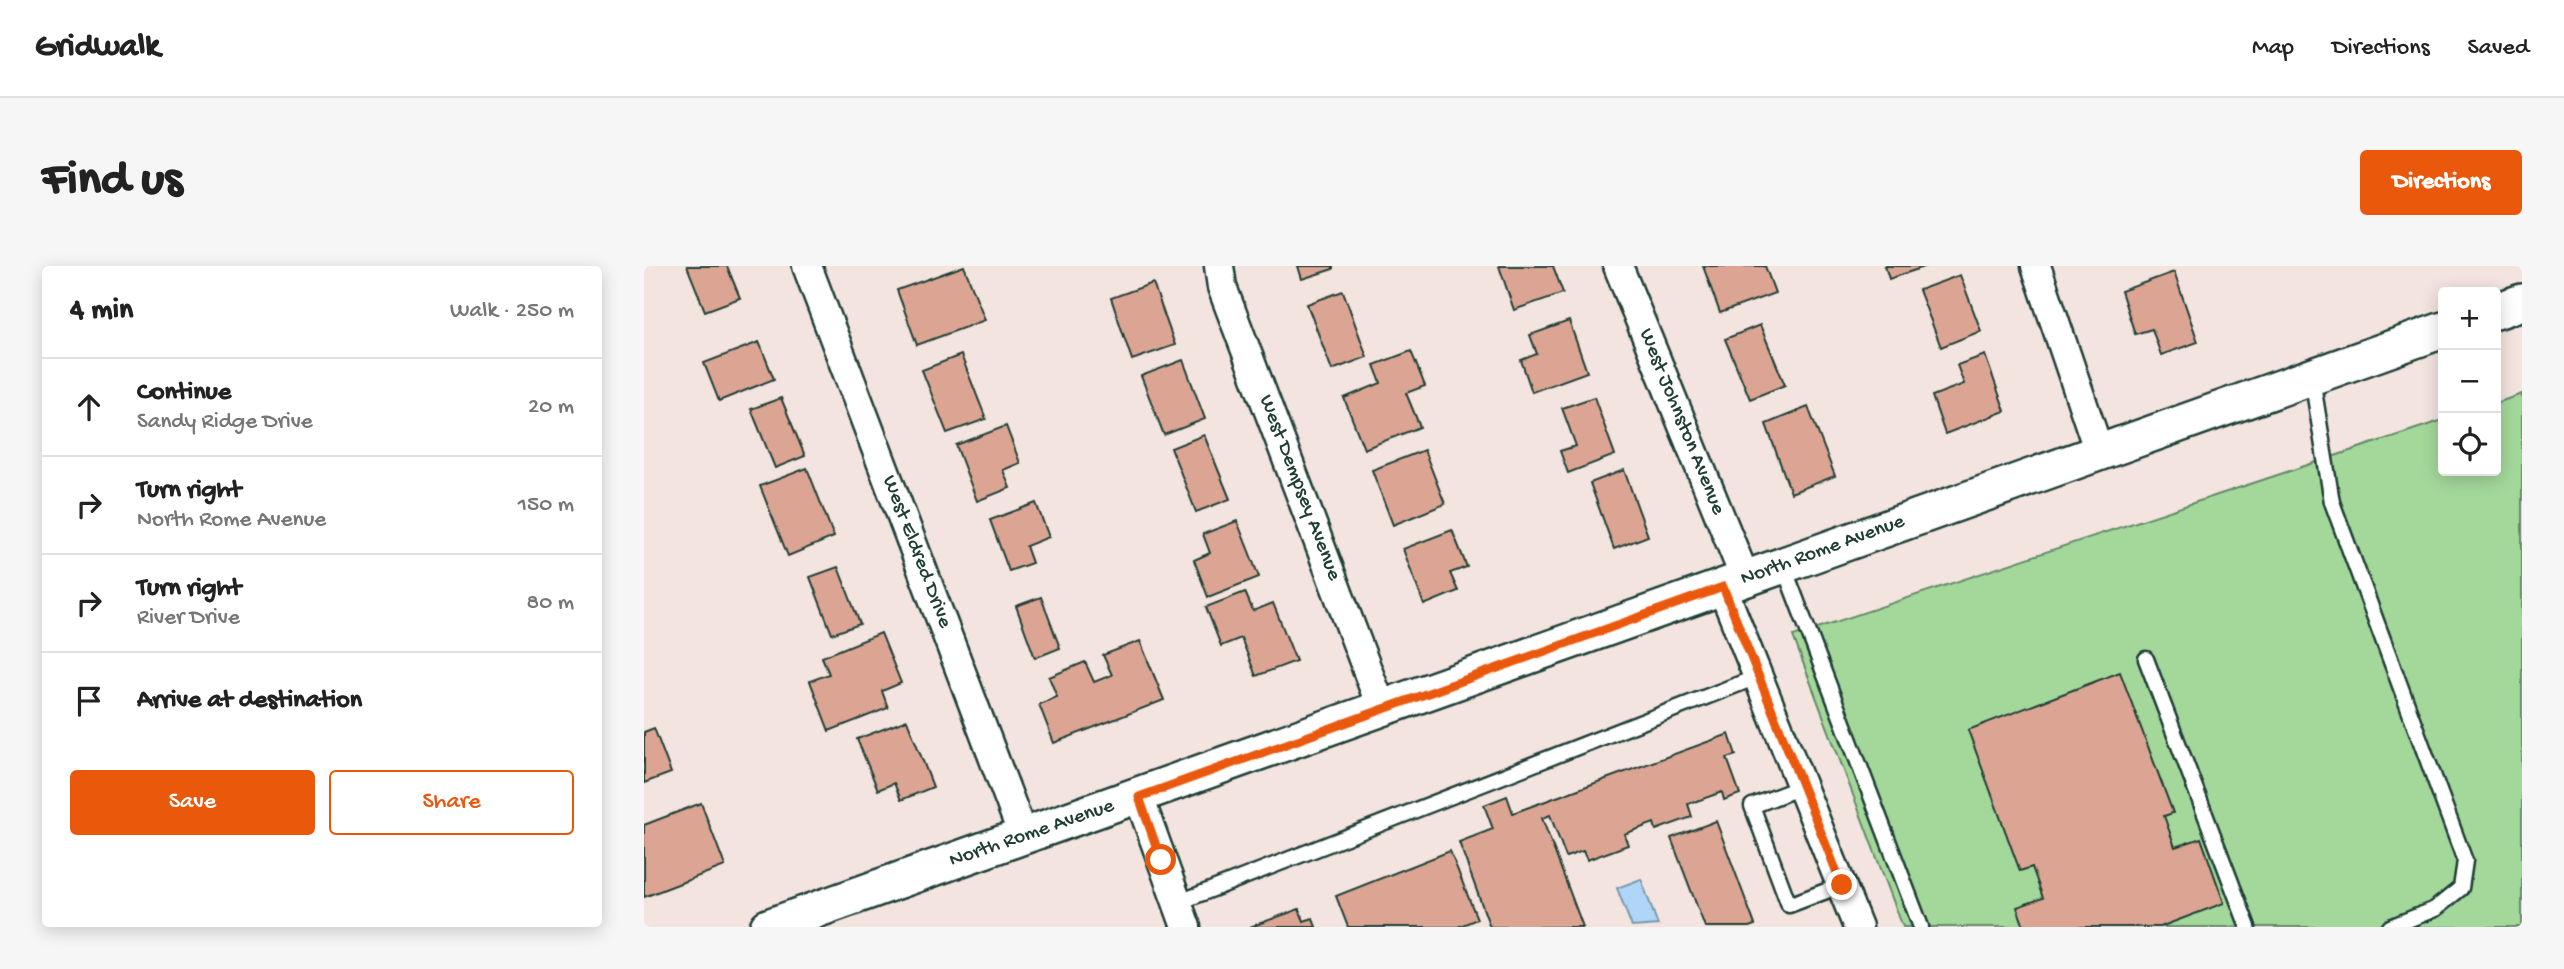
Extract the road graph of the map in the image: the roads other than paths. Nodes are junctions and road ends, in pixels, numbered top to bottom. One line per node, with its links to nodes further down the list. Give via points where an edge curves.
1 (807, 266): 17 (street, West Eldred Drive)
2 (1219, 266): 14 (street, West Dempsey Avenue, via 1222,287)
3 (1618, 266): 11 (street, West Johnston Avenue)
4 (2036, 266): 9 (street)
5 (2522, 302): 6 (street)
6 (2501, 309)
7 (2438, 332): 8 (street, North Rome Avenue)
8 (2312, 376): 9 (street, North Rome Avenue); 20 (lane, via 2332,502 2465,861 2461,888 2435,909)
9 (2099, 452): 10 (street, North Rome Avenue)
10 (1783, 565): 11 (street, North Rome Avenue); 23 (lane)
11 (1734, 582): 13 (street, West Johnston Avenue); 14 (street, North Rome Avenue)
12 (2146, 659): 24 (lane)
13 (1757, 677): 15 (street, West Johnston Avenue); 19 (lane)
14 (1382, 709): 16 (street, North Rome Avenue)
15 (1804, 786): 18 (street, West Johnston Avenue); 18 (lane, via 1752,806 1789,905)
16 (1139, 797): 17 (street, North Rome Avenue); 19 (street)
17 (1024, 838): 21 (street, North Rome Avenue)
18 (1842, 885): 22 (street, West Johnston Avenue)
19 (1181, 915)
20 (2398, 926)
21 (768, 927)
22 (1858, 927)
23 (1921, 927)
24 (2248, 927)

